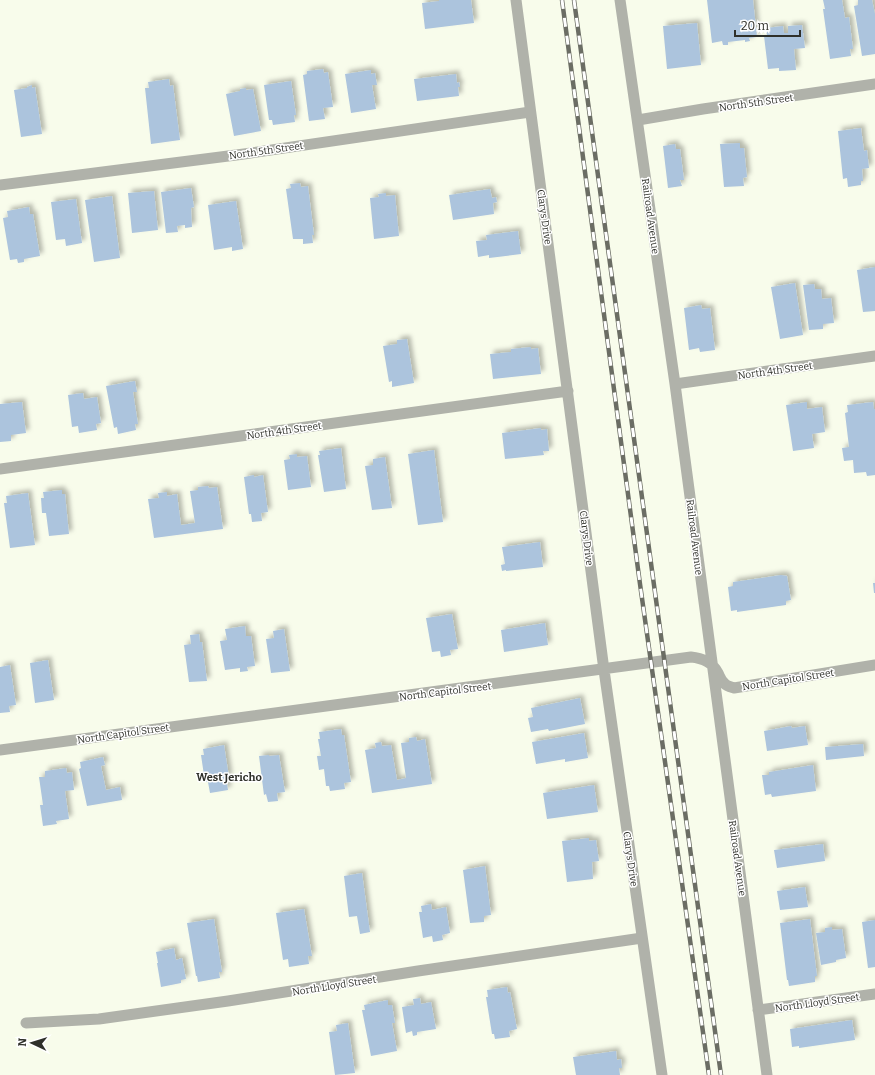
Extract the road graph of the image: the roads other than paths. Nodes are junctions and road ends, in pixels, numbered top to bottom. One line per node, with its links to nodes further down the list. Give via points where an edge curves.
1 (516, 0): 4 (street, Clarys Drive)
2 (620, 0): 5 (street, Railroad Avenue)
3 (875, 84): 5 (street, North 5th Street)
4 (530, 112): 6 (street, North 5th Street, via 244,154); 9 (street, Clarys Drive)
5 (638, 120): 8 (street, Railroad Avenue)
6 (0, 185)
7 (875, 356): 8 (street, North 4th Street)
8 (675, 384): 11 (street, Railroad Avenue)
9 (568, 390): 10 (street, North 4th Street); 13 (street, Clarys Drive)
10 (0, 469)
11 (712, 664): 12 (street, North Capitol Street, via 721,680 734,688); 13 (street, North Capitol Street, via 691,657); 17 (street, Railroad Avenue)
12 (875, 665)
13 (604, 670): 14 (street, North Capitol Street); 15 (street, Clarys Drive)
14 (0, 750)
15 (642, 938): 18 (street, North Lloyd Street, via 228,1002 98,1019); 19 (street, Clarys Drive)
16 (875, 994): 17 (street, North Lloyd Street)
17 (758, 1010): 20 (street, Railroad Avenue)
18 (26, 1022)
19 (662, 1075)
20 (767, 1075)

